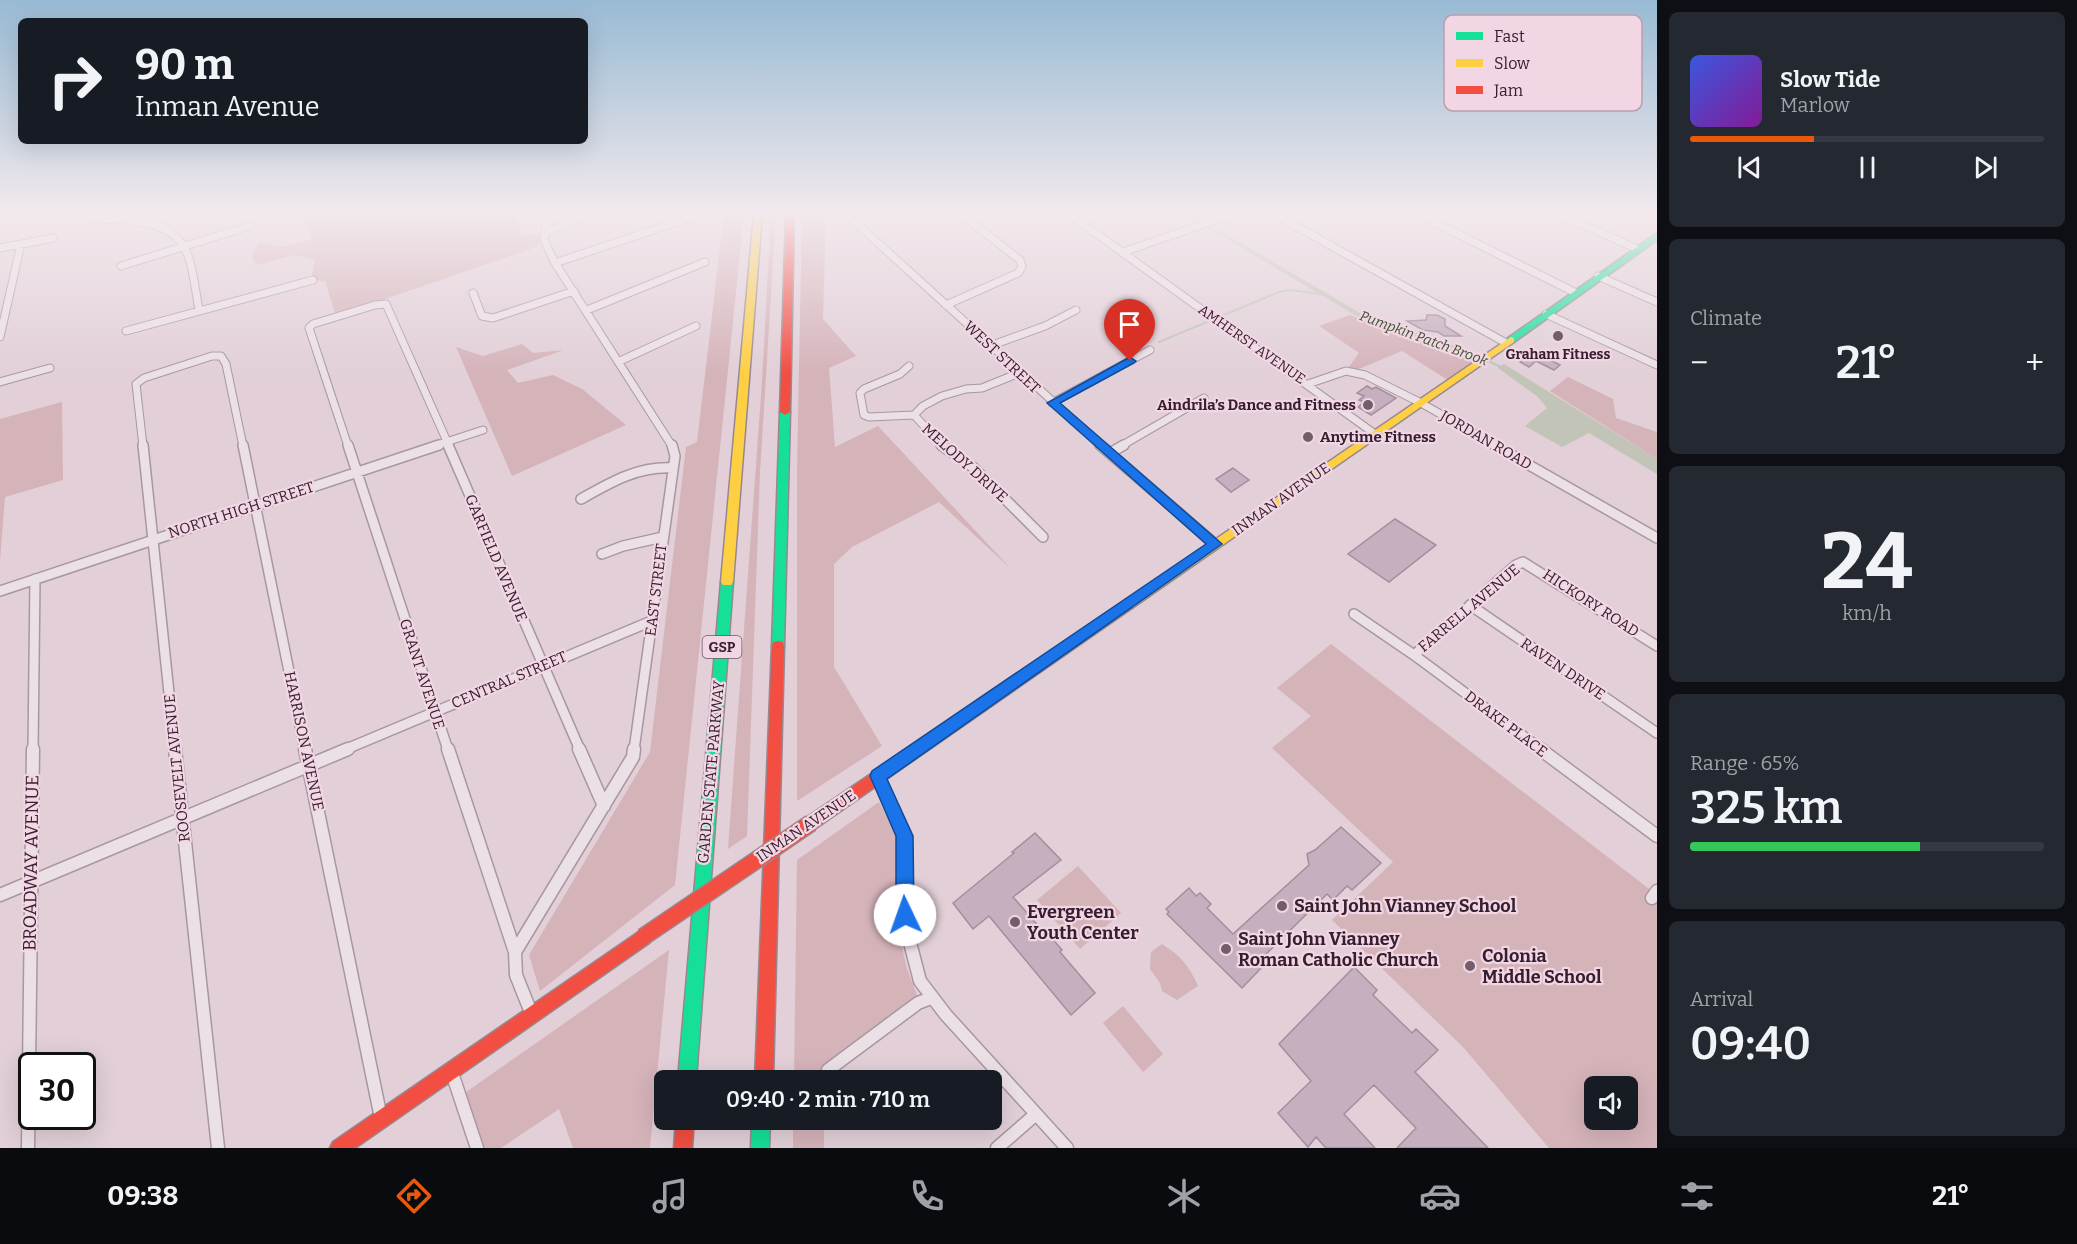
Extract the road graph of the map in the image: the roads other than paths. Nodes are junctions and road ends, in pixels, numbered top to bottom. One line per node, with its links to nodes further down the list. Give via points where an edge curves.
1 (16, 268): 27 (street)
2 (190, 268): 20 (street)
3 (558, 268): 15 (street, EAST STREET)
4 (691, 268): 21 (street)
5 (754, 268): 79 (main road, GARDEN STATE PARKWAY / GSP)
6 (789, 268): 80 (main road)
7 (905, 268): 19 (street, WEST STREET)
8 (1023, 268): 19 (street)
9 (1145, 268): 37 (street, AMHERST AVENUE)
10 (1370, 268): 28 (street)
11 (1525, 268): 17 (street)
12 (1610, 268): 13 (main road, INMAN AVENUE)
13 (1598, 276): 17 (main road, INMAN AVENUE); 18 (street)
14 (313, 280): 20 (street)
15 (574, 291): 16 (street, via 493,318 482,316); 21 (street, EAST STREET)
16 (473, 292)
17 (1576, 293): 23 (main road, INMAN AVENUE)
18 (1657, 302)
19 (946, 305): 29 (street, WEST STREET)
20 (199, 310): 25 (street)
21 (587, 310): 31 (street, EAST STREET)
22 (1076, 310): 29 (street, via 1042,329)
23 (1546, 314): 28 (main road, INMAN AVENUE); 32 (street)
24 (696, 326): 31 (street)
25 (126, 331)
26 (311, 333): 45 (street, GARFIELD AVENUE, via 309,328 313,324 386,304); 48 (street, GRANT AVENUE)
27 (0, 337)
28 (1506, 343): 41 (main road, INMAN AVENUE)
29 (990, 346): 35 (street, WEST STREET)
30 (1150, 350): 40 (street)
31 (620, 361): 47 (street, EAST STREET, via 671,443)
32 (1657, 365)
33 (909, 366): 42 (street, via 860,393 864,415)
34 (50, 368): 36 (street)
35 (1019, 373): 40 (street, WEST STREET); 42 (street, via 982,388 942,396)
36 (0, 382)
37 (1308, 384): 41 (street, JORDAN ROAD, via 1354,371); 44 (street, AMHERST AVENUE)
38 (136, 389): 50 (street, HARRISON AVENUE, via 137,382 144,378 221,356 226,364); 54 (street, ROOSEVELT AVENUE)
39 (1204, 398): 46 (street)
40 (1052, 403): 46 (street, WEST STREET)
41 (1421, 403): 44 (main road, INMAN AVENUE); 53 (street, JORDAN ROAD)
42 (914, 415): 52 (street, MELODY DRIVE, via 937,442 975,468)
43 (483, 430): 45 (street, NORTH HIGH STREET)
44 (1375, 434): 55 (main road, INMAN AVENUE)
45 (447, 442): 48 (street, NORTH HIGH STREET); 65 (street, GARFIELD AVENUE)
46 (1110, 453): 55 (street, WEST STREET)
47 (673, 468): 49 (street, via 659,466 621,476); 51 (street, EAST STREET)
48 (357, 472): 50 (street, NORTH HIGH STREET); 66 (street, GRANT AVENUE)
49 (581, 499)
50 (255, 506): 54 (street, NORTH HIGH STREET); 68 (street, HARRISON AVENUE)
51 (663, 537): 56 (street); 62 (street, EAST STREET)
52 (1043, 537)
53 (1657, 538)
54 (153, 540): 58 (street, NORTH HIGH STREET); 71 (street, ROOSEVELT AVENUE)
55 (1215, 544): 69 (main road, INMAN AVENUE)
56 (602, 554)
57 (1523, 562): 60 (street, FARRELL AVENUE); 63 (street, HICKORY ROAD)
58 (34, 579): 59 (street, NORTH HIGH STREET); 73 (street, BROADWAY AVENUE)
59 (0, 591)
60 (1470, 606): 64 (street, FARRELL AVENUE); 67 (street, RAVEN DRIVE)
61 (1354, 614): 64 (street, DRAKE PLACE)
62 (654, 620): 65 (street, CENTRAL STREET); 70 (street, EAST STREET, via 633,757)
63 (1657, 646)
64 (1414, 655): 72 (street, DRAKE PLACE)
65 (543, 666): 66 (street, CENTRAL STREET); 70 (street, GARFIELD AVENUE)
66 (435, 712): 68 (street, CENTRAL STREET); 75 (street, GRANT AVENUE)
67 (1657, 733)
68 (309, 765): 71 (street, CENTRAL STREET); 83 (street, HARRISON AVENUE)
69 (878, 776): 76 (street, via 904,836 907,931 920,981); 77 (main road, INMAN AVENUE, bridge)
70 (604, 806): 75 (street, EAST STREET)
71 (183, 818): 73 (street, CENTRAL STREET); 87 (street, ROOSEVELT AVENUE)
72 (1657, 836)
73 (31, 882): 74 (street, CENTRAL STREET); 86 (street, BROADWAY AVENUE)
74 (0, 895)
75 (515, 952): 77 (street, GRANT AVENUE, via 516,975)
76 (931, 998): 81 (street, via 918,1003); 82 (street)
77 (532, 1015): 78 (main road, INMAN AVENUE)
78 (451, 1070): 83 (main road, INMAN AVENUE); 89 (street)
79 (688, 1070)
80 (764, 1070)
81 (828, 1070)
82 (1036, 1114): 92 (street); 93 (street)
83 (381, 1118): 88 (main road, INMAN AVENUE)
84 (684, 1130): 90 (main road)
85 (761, 1130): 91 (main road)
86 (28, 1148)
87 (218, 1148)
88 (339, 1148)
89 (477, 1148)
90 (683, 1148)
91 (760, 1148)
92 (996, 1148)
93 (1067, 1148)

